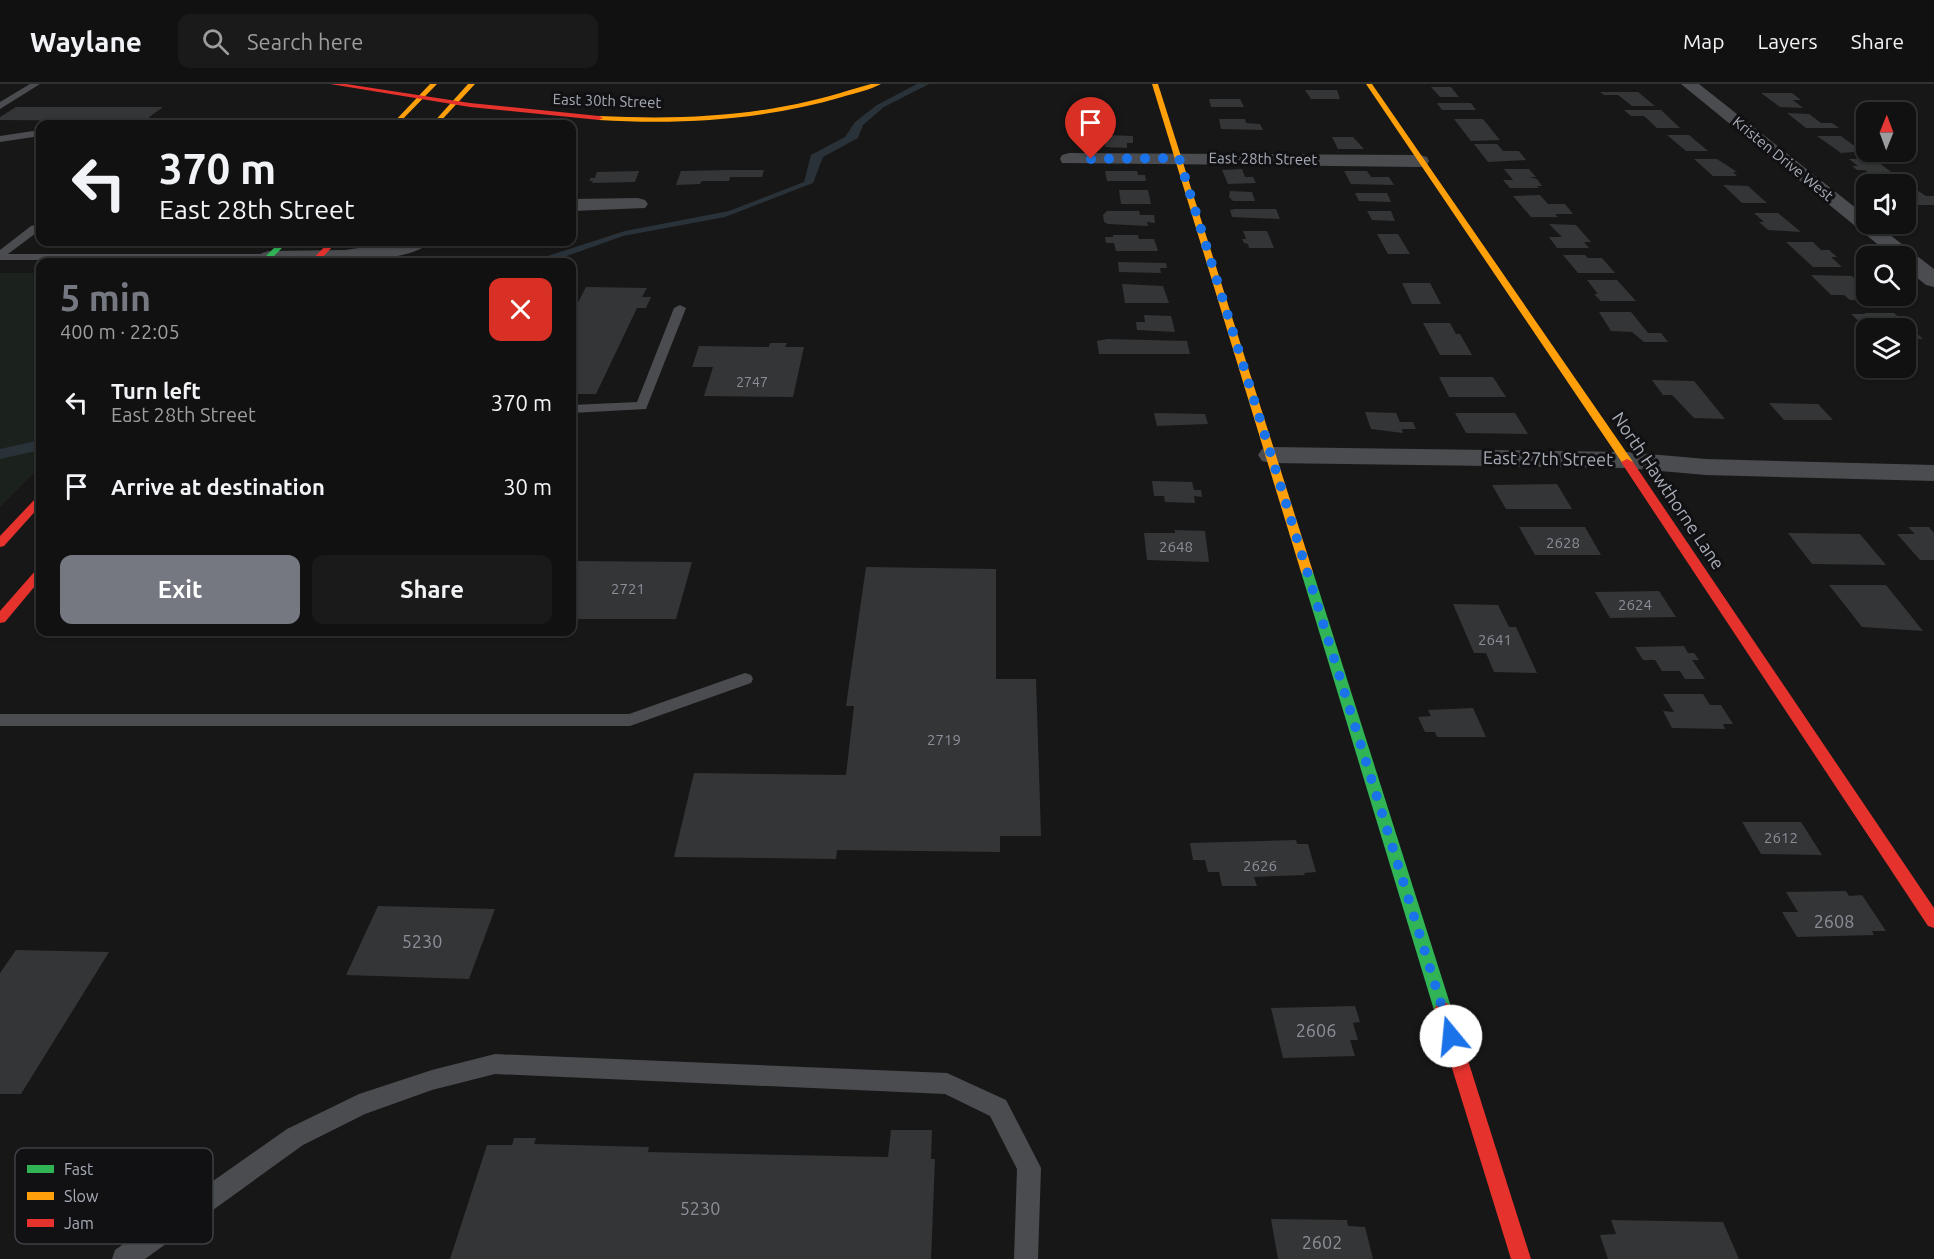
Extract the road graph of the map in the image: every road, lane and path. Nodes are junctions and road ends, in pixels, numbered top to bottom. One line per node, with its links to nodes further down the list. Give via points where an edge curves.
1 (36, 84): 12 (lane)
2 (333, 84): 11 (street, East 30th Street)
3 (412, 84): 9 (street, East 30th Street)
4 (839, 84): 10 (street, East 30th Street, via 761,101 648,110 574,107)
5 (878, 84): 10 (street, East 30th Street, via 804,104 688,118 578,118)
6 (1155, 84): 17 (street)
7 (1369, 84): 19 (street, North Hawthorne Lane)
8 (1689, 84): 24 (street, Kristen Drive West)
9 (433, 85): 10 (street, East 30th Street); 11 (street)
10 (464, 93): 11 (street, East 30th Street); 14 (street)
11 (421, 97): 13 (street)
12 (0, 106)
13 (399, 120)
14 (439, 120)
15 (36, 134): 16 (lane)
16 (0, 140)
17 (1179, 158): 18 (street, East 28th Street); 19 (street, East 28th Street); 32 (street)
18 (1069, 159)
19 (1420, 161): 33 (street, North Hawthorne Lane)
20 (638, 204): 21 (street)
21 (576, 205)
22 (36, 228): 27 (lane)
23 (404, 246): 25 (street, via 375,254)
24 (1891, 246)
25 (322, 253): 26 (street)
26 (272, 254): 27 (lane)
27 (0, 256)
28 (1916, 266): 29 (street, Kristen Drive West)
29 (1934, 280)
30 (680, 308): 31 (lane, via 642,406)
31 (576, 409)
32 (1270, 455): 33 (street, East 27th Street); 46 (street)
33 (1626, 460): 34 (street, East 27th Street, via 1706,467); 41 (street, North Hawthorne Lane)
34 (1934, 474)
35 (36, 504): 36 (street)
36 (0, 543)
37 (36, 578): 38 (street)
38 (0, 619)
39 (745, 679): 40 (lane, via 630,720)
40 (0, 720)
41 (1934, 921)
42 (213, 1196): 45 (lane, via 295,1137 359,1105 495,1064 947,1084 998,1108 1029,1168)
43 (145, 1244): 44 (lane)
44 (124, 1259)
45 (1026, 1259)
46 (1521, 1259)

